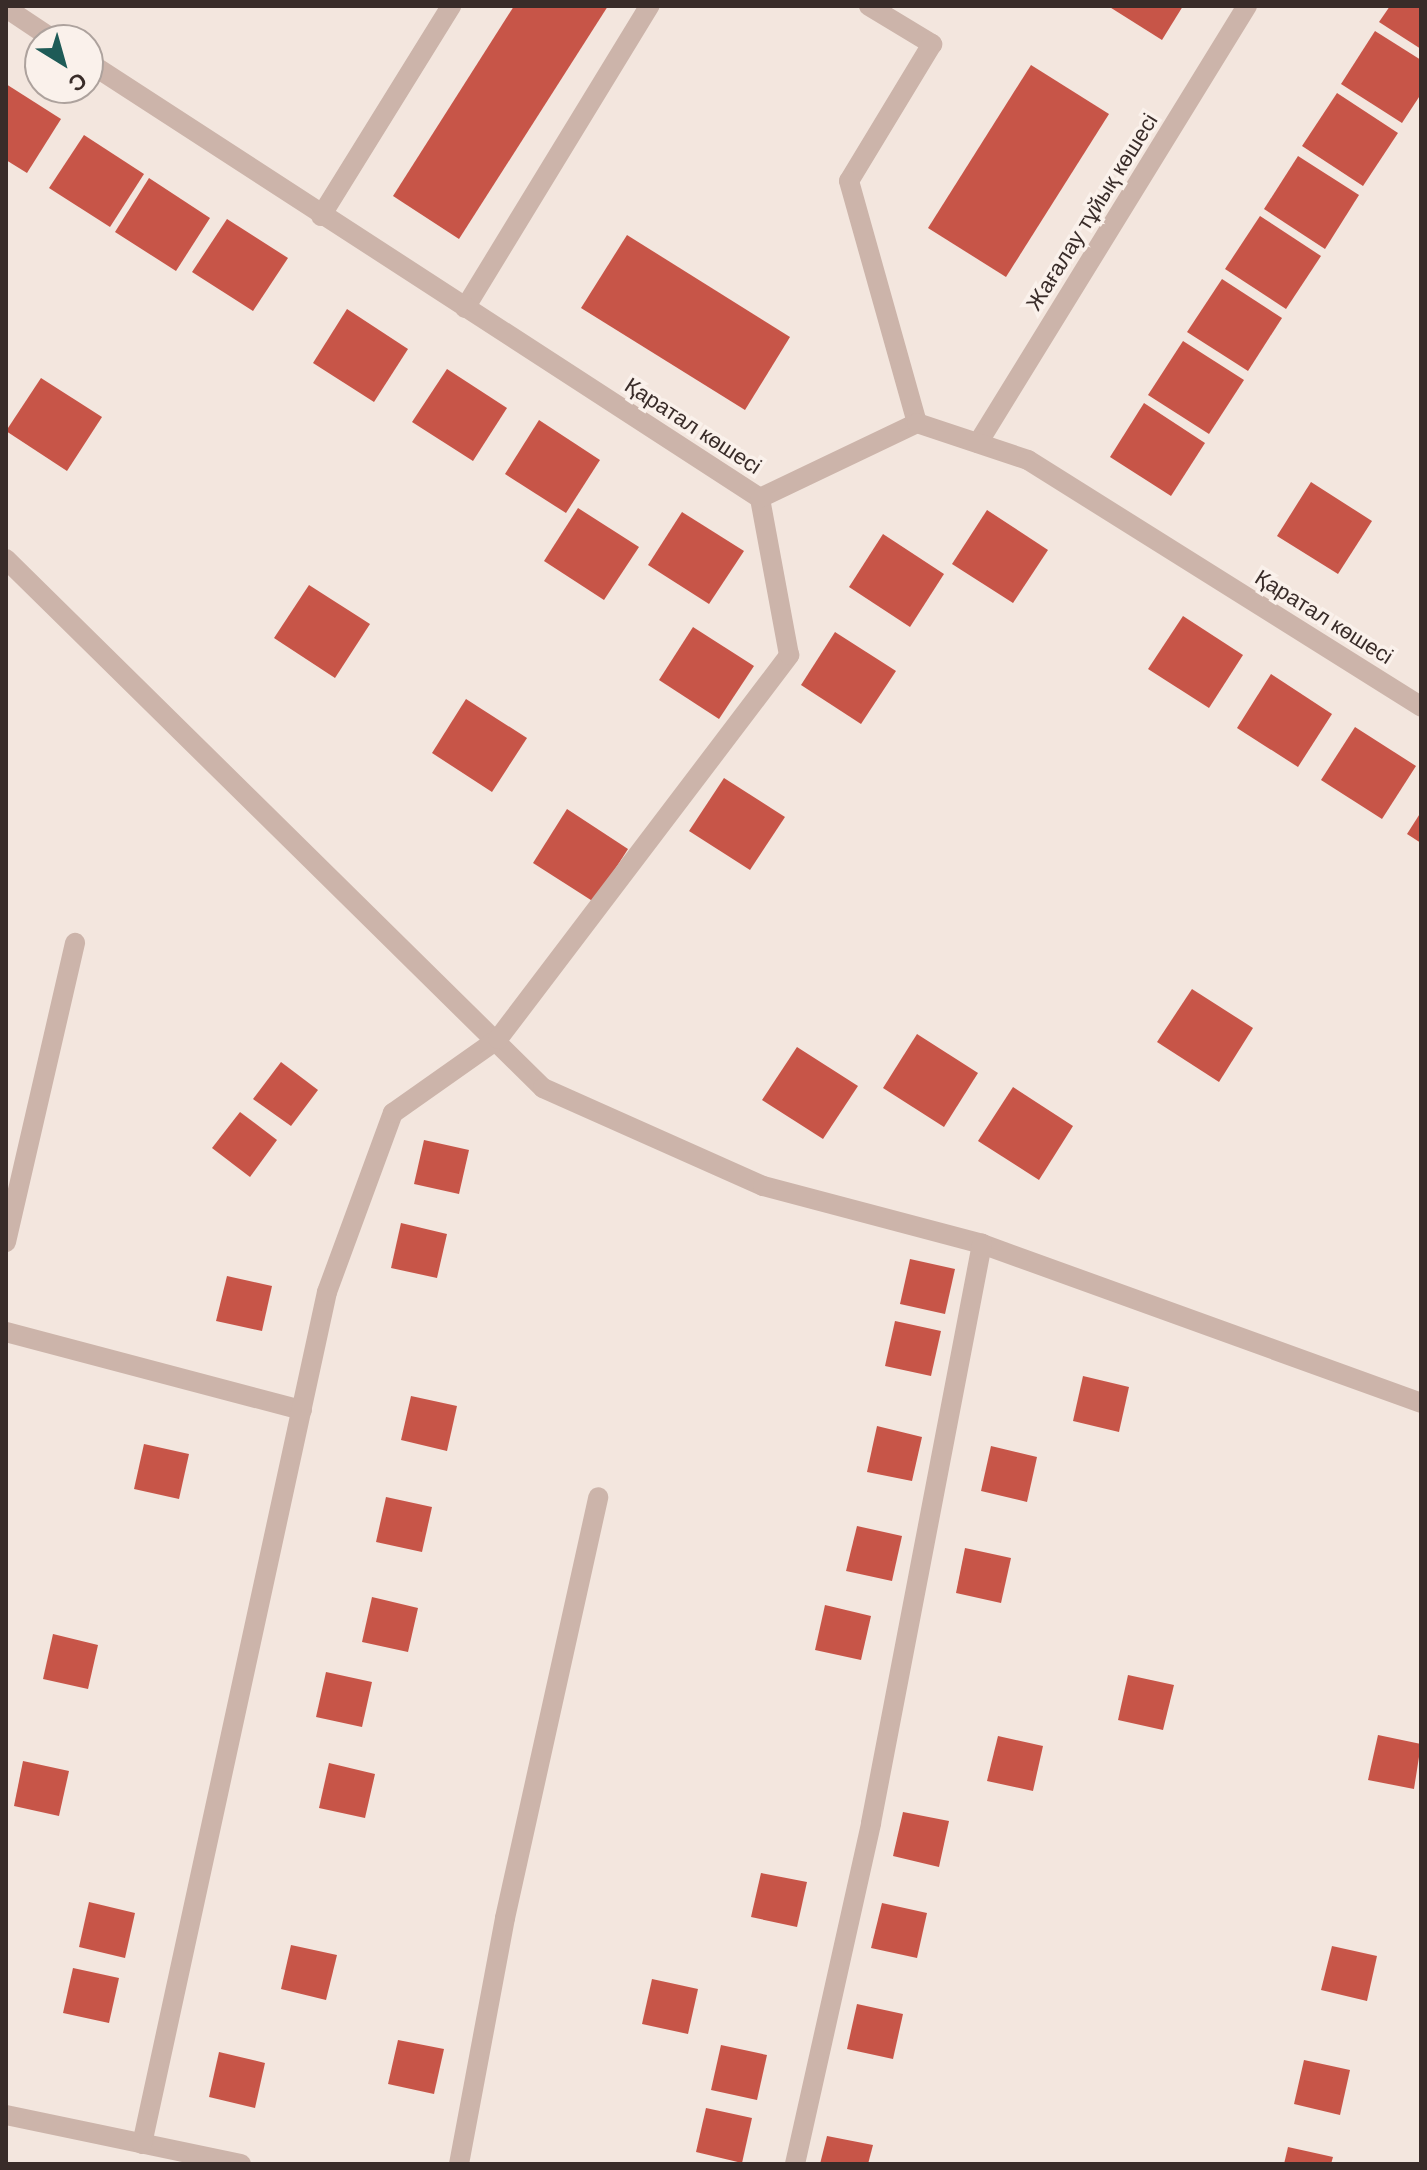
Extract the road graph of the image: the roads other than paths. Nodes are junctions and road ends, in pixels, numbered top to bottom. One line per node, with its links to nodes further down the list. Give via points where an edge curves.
1 (451, 6): 8 (street)
2 (649, 6): 9 (street)
3 (869, 6): 10 (street, via 932,44 849,181)
4 (1247, 6): 11 (street, Жағалау тұйық көшесі)
5 (6, 8): 6 (street)
6 (30, 24)
7 (104, 73): 8 (street, Қаратал көшесі)
8 (321, 216): 9 (street, Қаратал көшесі)
9 (465, 308): 12 (street, Қаратал көшесі)
10 (917, 423): 11 (street, Қаратал көшесі); 12 (street, Қаратал көшесі)
11 (978, 443): 14 (street, Қаратал көшесі, via 1028,460)
12 (760, 498): 16 (street, via 789,655)
13 (6, 559): 16 (street)
14 (1421, 707)
15 (75, 943): 17 (street)
16 (498, 1039): 18 (street, via 543,1088 763,1186); 21 (street, via 393,1113 327,1292)
17 (6, 1242)
18 (982, 1244): 20 (street); 27 (street, via 871,1823)
19 (6, 1332): 21 (street)
20 (1421, 1403)
21 (302, 1410): 24 (street)
22 (598, 1497): 26 (street, via 505,1918)
23 (6, 2115): 24 (street)
24 (142, 2144): 25 (street)
25 (241, 2164)
26 (459, 2164)
27 (795, 2164)

